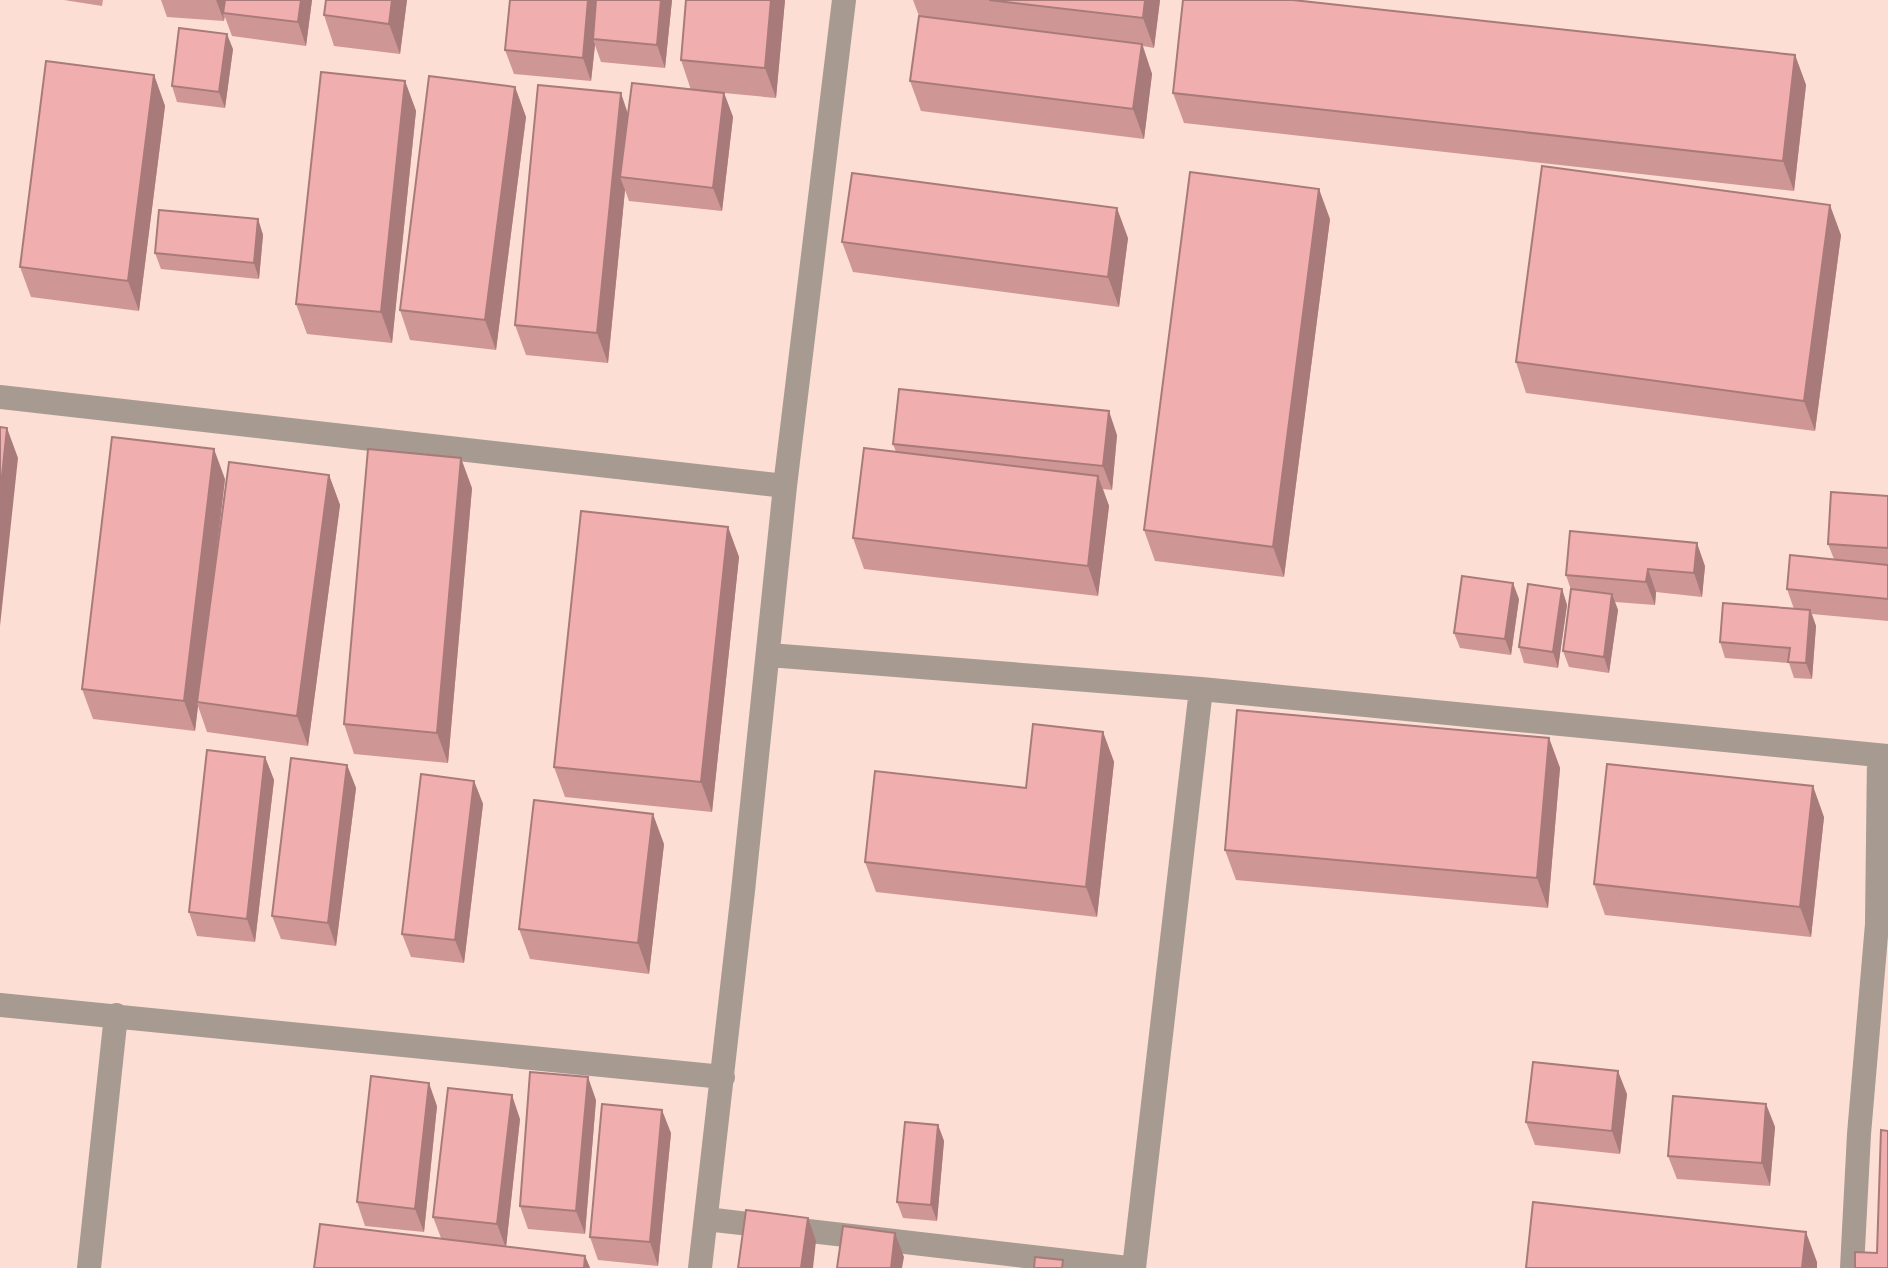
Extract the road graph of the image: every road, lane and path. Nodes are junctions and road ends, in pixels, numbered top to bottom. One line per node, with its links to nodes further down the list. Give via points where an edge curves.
1 (844, 0): 3 (street)
2 (0, 397): 3 (street)
3 (785, 486): 4 (street)
4 (769, 655): 5 (street); 9 (street)
5 (1201, 689): 6 (street); 14 (street)
6 (1883, 756): 15 (street, via 1877,924)
7 (0, 1005): 8 (street)
8 (116, 1015): 9 (street); 11 (street)
9 (723, 1077): 10 (street)
10 (706, 1219): 12 (street); 13 (street)
11 (89, 1268)
12 (700, 1268)
13 (1128, 1268)
14 (1134, 1268)
15 (1852, 1268)

